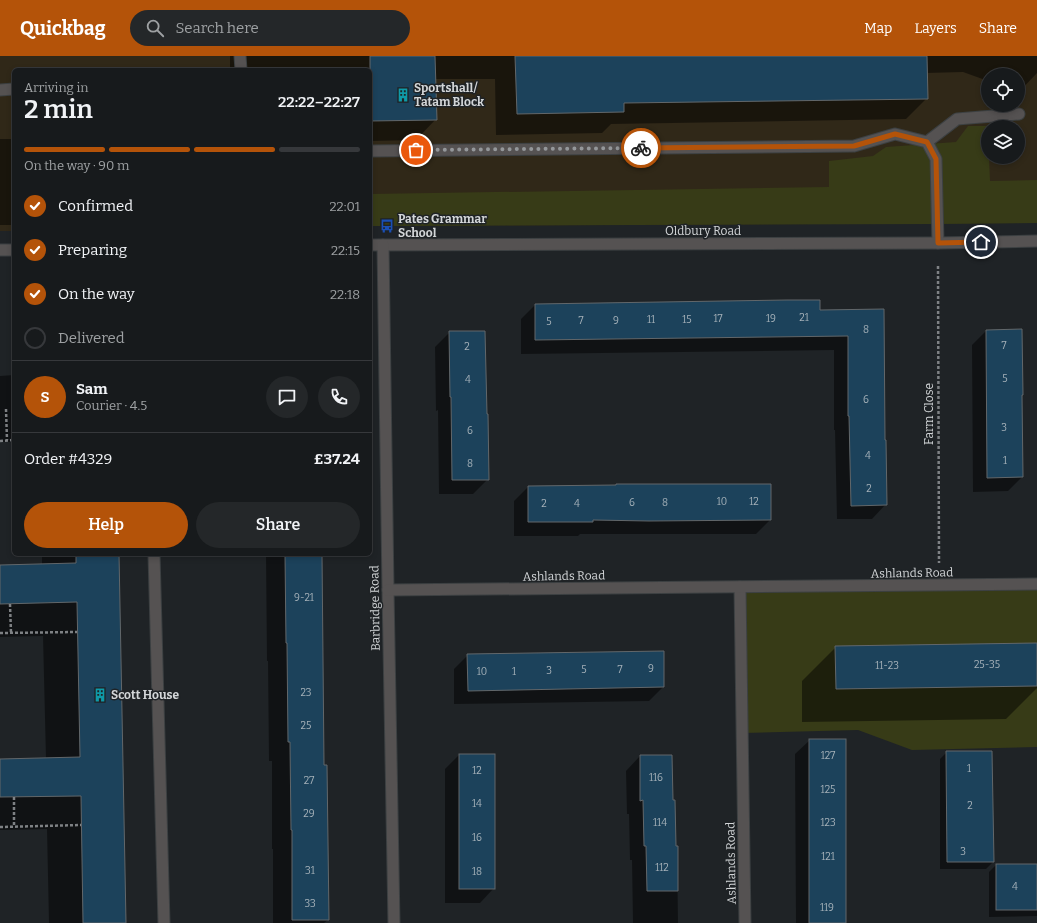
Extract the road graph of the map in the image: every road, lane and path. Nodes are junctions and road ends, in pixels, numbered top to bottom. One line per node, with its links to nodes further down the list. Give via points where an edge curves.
1 (240, 56): 2 (street)
2 (241, 68)
3 (12, 89): 4 (street)
4 (0, 90)
5 (1019, 114): 6 (street, via 957,119)
6 (927, 142): 7 (street, via 895,134 854,146); 9 (street, via 936,159)
7 (372, 151)
8 (1037, 241): 9 (street, Oldbury Road)
9 (938, 243): 11 (street, Oldbury Road); 20 (path, Farm Close)
10 (372, 245): 11 (street, Oldbury Road)
11 (383, 245): 22 (street, Barbridge Road)
12 (0, 250): 13 (street)
13 (12, 250)
14 (6, 409): 16 (path)
15 (0, 440): 16 (path)
16 (7, 440): 17 (path)
17 (12, 440)
18 (154, 556): 31 (street)
19 (1037, 584): 20 (street, Ashlands Road)
20 (939, 585): 21 (street, Ashlands Road)
21 (740, 587): 22 (street, Ashlands Road); 33 (street, Ashlands Road)
22 (388, 590): 32 (street, Barbridge Road)
23 (10, 604): 26 (path)
24 (77, 632): 26 (path)
25 (0, 633): 26 (path)
26 (12, 633)
27 (14, 797): 29 (path)
28 (81, 825): 29 (path)
29 (14, 826): 30 (path)
30 (0, 827)
31 (164, 923)
32 (394, 923)
33 (745, 923)

